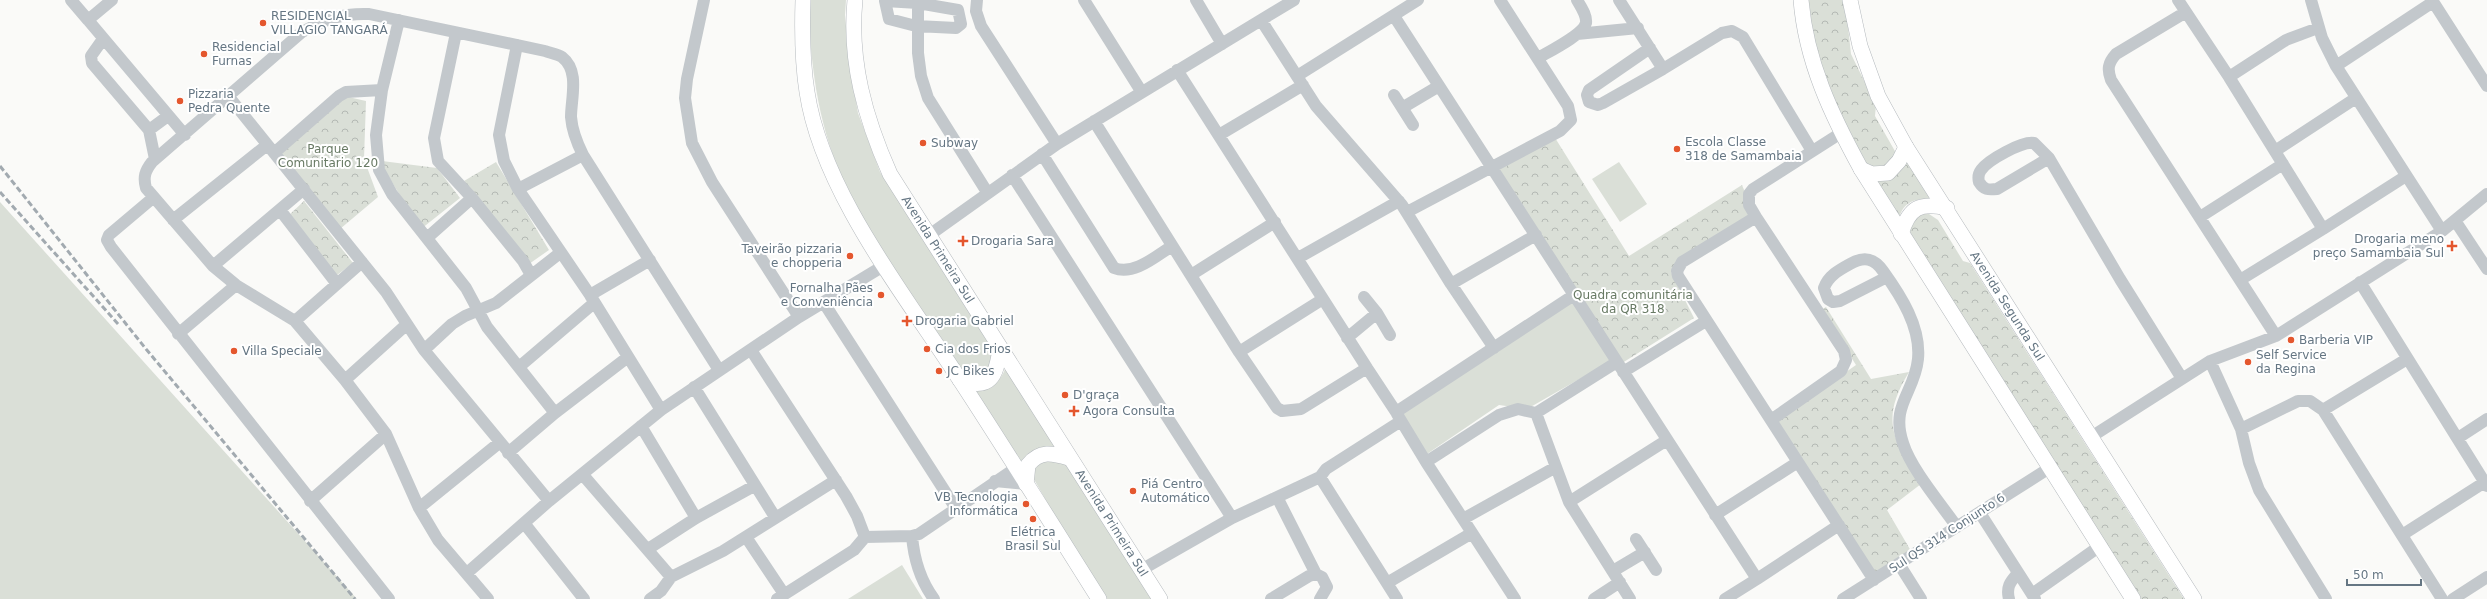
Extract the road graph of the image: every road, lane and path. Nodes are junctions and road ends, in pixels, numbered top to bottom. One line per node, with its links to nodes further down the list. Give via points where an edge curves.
1 (71, 0): 22 (street)
2 (112, 0): 22 (street)
3 (704, 0): 115 (street, via 687,78 686,114 692,143 712,182)
4 (803, 0): 95 (main road, via 802,46 807,94 819,139 834,178)
5 (855, 0): 87 (main road, Avenida Primeira Sul, via 855,61 868,119 890,174)
6 (976, 0): 55 (street, via 976,11 981,26)
7 (1084, 0): 43 (street)
8 (1196, 0): 31 (street)
9 (1294, 0): 24 (street)
10 (1418, 0): 21 (street)
11 (1500, 0): 34 (street)
12 (1577, 0): 29 (street, via 1586,22)
13 (1620, 0): 26 (street)
14 (1800, 0): 52 (main road, via 1813,63)
15 (1850, 0): 56 (main road, Avenida Segunda Sul, via 1860,46 1878,96)
16 (2178, 0): 20 (street)
17 (2312, 0): 27 (street)
18 (2432, 1): 35 (street); 39 (street)
19 (918, 3): 25 (street); 25 (street, via 885,1 889,19); 25 (street, via 958,10 961,24 956,28)
20 (2186, 12): 38 (street); 80 (street, via 2116,54 2108,72)
21 (1394, 16): 40 (street); 41 (street)
22 (88, 20): 30 (street)
23 (399, 20): 28 (street); 42 (street); 45 (street, via 348,13 329,18 302,32)
24 (1262, 20): 31 (street); 40 (street)
25 (916, 26): 71 (street, via 921,76 928,98)
26 (1638, 28): 29 (street); 33 (street)
27 (2318, 28): 35 (street); 38 (street, via 2286,40)
28 (456, 33): 32 (street); 74 (street, via 434,145 438,161)
29 (1577, 34): 34 (street)
30 (103, 39): 48 (street); 51 (street, via 91,56 92,63)
31 (1222, 44): 37 (street)
32 (517, 45): 61 (street, via 562,57 571,69 574,80 571,118 575,137); 70 (street, via 499,134 504,161)
33 (1650, 48): 36 (street); 36 (street, via 1589,90 1589,102 1598,105 1603,103)
34 (1538, 58): 65 (street, via 1568,106 1571,120 1560,130)
35 (2336, 66): 46 (street)
36 (1663, 69): 58 (street, via 1722,33 1732,31 1739,34 1746,40)
37 (1177, 70): 43 (street); 54 (street)
38 (2229, 77): 59 (street)
39 (2485, 80)
40 (1300, 81): 54 (street); 75 (street, via 1333,128)
41 (1439, 86): 47 (street); 65 (street)
42 (382, 90): 57 (street, via 346,92); 89 (street, via 376,135 379,170 392,194)
43 (1141, 91): 49 (street)
44 (1394, 95): 47 (street)
45 (229, 97): 53 (street); 57 (street)
46 (2356, 98): 59 (street); 68 (street)
47 (1402, 108): 50 (street)
48 (168, 116): 51 (street); 53 (street)
49 (1094, 121): 55 (street); 90 (street)
50 (1413, 125)
51 (149, 130): 63 (street)
52 (1841, 133): 58 (street); 66 (main road)
53 (185, 135): 63 (street)
54 (1219, 135): 82 (street)
55 (1057, 144): 60 (street)
56 (1906, 147): 66 (main road, via 1899,161 1888,173 1872,174); 76 (main road, Avenida Segunda Sul)
57 (271, 149): 69 (street); 81 (street)
58 (1812, 151): 79 (street, via 1753,189 1748,199)
59 (2274, 151): 64 (street)
60 (1042, 154): 67 (street); 90 (street, via 1114,268 1122,271 1144,264)
61 (583, 155): 70 (street); 93 (street)
62 (2049, 158): 62 (street, via 2034,143 2021,144 1980,170 1979,182 1982,188 1997,189); 135 (street, via 2120,279)
63 (155, 159): 73 (street, via 146,169 144,179 146,188)
64 (2283, 164): 80 (street); 84 (street)
65 (1491, 166): 78 (street); 88 (street)
66 (1861, 169): 86 (main road)
67 (1012, 175): 71 (street); 177 (street)
68 (2406, 176): 84 (street); 85 (street)
69 (304, 189): 77 (street); 94 (street)
70 (518, 189): 91 (street)
71 (987, 192): 87 (street)
72 (2487, 194): 83 (street)
73 (154, 197): 81 (street); 119 (street, via 109,235 108,240)
74 (472, 198): 89 (street); 98 (street, via 523,261)
75 (1399, 201): 78 (street); 92 (street)
76 (1947, 208): 86 (main road, via 1934,205 1918,207 1908,215); 149 (main road, Avenida Segunda Sul)
77 (280, 210): 96 (street); 103 (street)
78 (1407, 212): 104 (street)
79 (1756, 217): 112 (street); 117 (street, via 1678,267 1681,282)
80 (2200, 217): 101 (street)
81 (173, 220): 96 (street)
82 (1275, 222): 92 (street); 99 (street)
83 (2456, 222): 85 (street); 97 (street)
84 (2323, 229): 101 (street)
85 (2442, 231): 102 (street)
86 (1901, 234): 158 (main road)
87 (928, 236): 124 (main road, Avenida Primeira Sul)
88 (1536, 236): 104 (street); 106 (street)
89 (426, 238): 113 (street, via 466,288)
90 (1172, 246): 99 (street)
91 (560, 253): 98 (street); 109 (street)
92 (1298, 258): 110 (street)
93 (650, 260): 109 (street); 134 (street)
94 (362, 262): 103 (street); 118 (street, via 386,292)
95 (885, 265): 111 (street); 137 (main road)
96 (213, 266): 105 (street)
97 (2487, 269)
98 (531, 275): 113 (street, via 496,303)
99 (1191, 275): 127 (street)
100 (1887, 277): 108 (street, via 1847,299 1832,302); 108 (street, via 1876,261 1866,258 1858,260 1826,281 1824,288); 181 (street, via 1912,319 1918,343 1918,360 1900,409 1899,426 1903,443 1910,459)
101 (2240, 280): 121 (street)
102 (2360, 282): 121 (street); 129 (street)
103 (337, 284): 116 (street)
104 (1451, 284): 123 (street)
105 (236, 285): 116 (street); 119 (street)
106 (1574, 296): 123 (street); 132 (street)
107 (1364, 297): 114 (street)
108 (1828, 298): 112 (street)
109 (592, 299): 128 (street); 131 (street)
110 (1323, 299): 122 (street); 127 (street)
111 (824, 303): 115 (street); 171 (street)
112 (1815, 307): 144 (street, via 1844,351 1846,364 1841,371)
113 (477, 310): 125 (street, via 452,324); 131 (street, via 487,327)
114 (1377, 313): 120 (street); 122 (street)
115 (799, 317): 126 (street)
116 (295, 321): 136 (street)
117 (1706, 321): 132 (street); 144 (street)
118 (406, 325): 125 (street); 136 (street)
119 (178, 334): 168 (street)
120 (1390, 334)
121 (2276, 336): 130 (street)
122 (1347, 338): 133 (street)
123 (1494, 348): 143 (street)
124 (1000, 349): 137 (main road, via 997,368 990,380 977,384); 154 (main road, Avenida Primeira Sul)
125 (424, 350): 152 (street)
126 (751, 350): 134 (street); 162 (street)
127 (1239, 352): 133 (street, via 1268,397 1282,411 1300,409)
128 (628, 357): 139 (street); 141 (street)
129 (2407, 359): 140 (street); 150 (street)
130 (2210, 361): 135 (street); 147 (street)
131 (519, 367): 141 (street)
132 (1620, 367): 142 (street); 151 (street)
133 (1367, 368): 143 (street)
134 (719, 370): 138 (street)
135 (2182, 377): 149 (street)
136 (345, 380): 148 (street)
137 (960, 380): 159 (main road)
138 (694, 387): 139 (street); 166 (street)
139 (661, 410): 146 (street)
140 (2323, 410): 147 (street, via 2318,404 2310,401 2298,401); 183 (street)
141 (555, 413): 153 (street)
142 (1536, 413): 155 (street, via 1518,410 1499,415); 157 (street)
143 (1399, 417): 155 (street); 161 (street, via 1326,469)
144 (1771, 420): 156 (street)
145 (2487, 420): 150 (street)
146 (641, 426): 160 (street); 176 (street)
147 (2241, 428): 225 (street, via 2249,463 2259,490)
148 (386, 434): 168 (street); 172 (street)
149 (2091, 437): 224 (main road, Avenida Segunda Sul)
150 (2458, 438): 165 (street)
151 (1667, 440): 170 (street); 174 (street)
152 (499, 443): 153 (street); 172 (street)
153 (508, 453): 169 (street)
154 (1069, 458): 164 (main road, via 1052,453 1037,456 1028,465); 192 (main road, Avenida Primeira Sul)
155 (1426, 462): 178 (street)
156 (1798, 462): 174 (street); 180 (street)
157 (1556, 467): 170 (street); 178 (street)
158 (2051, 467): 173 (street, Sul QS 314 Conjunto 6); 188 (main road)
159 (1016, 468): 163 (street); 164 (main road)
160 (583, 475): 169 (street); 189 (street)
161 (1320, 477): 167 (street); 203 (street)
162 (836, 480): 175 (street); 186 (street, via 857,516)
163 (995, 481): 164 (street); 171 (street)
164 (1026, 484): 211 (main road)
165 (2486, 484): 183 (street)
166 (754, 486): 175 (street); 176 (street)
167 (1277, 497): 177 (street); 197 (street)
168 (310, 501): 206 (street)
169 (549, 501): 179 (street)
170 (1569, 502): 194 (street)
171 (956, 507): 184 (street, via 919,534)
172 (419, 508): 195 (street, via 438,540)
173 (1980, 513): 181 (street, Sul QS 314 Conjunto 6); 196 (street)
174 (1715, 515): 200 (street)
175 (775, 517): 185 (street)
176 (696, 518): 189 (street)
177 (1232, 518): 192 (street)
178 (1463, 519): 182 (street)
179 (524, 522): 195 (street); 208 (street)
180 (1839, 525): 200 (street); 201 (street)
181 (1957, 527): 191 (street, Sul QS 314 Conjunto 6)
182 (1472, 533): 203 (street); 216 (street)
183 (2402, 535): 226 (street)
184 (912, 536): 186 (street); 210 (street, via 914,560)
185 (746, 537): 198 (street); 204 (street)
186 (865, 537): 204 (street, via 854,550)
187 (1636, 539): 190 (street)
188 (2100, 546): 205 (street); 223 (main road)
189 (648, 549): 198 (street)
190 (1645, 552): 193 (street); 194 (street)
191 (1899, 564): 201 (street, Sul QS 314 Conjunto 6); 221 (street)
192 (1142, 570): 212 (main road, Avenida Primeira Sul)
193 (1656, 570)
194 (1613, 571): 202 (street)
195 (467, 573): 207 (street)
196 (2018, 573): 205 (street); 222 (street, via 2009,583 2007,590)
197 (1316, 574): 213 (street); 214 (street, via 1322,576 1327,587)
198 (671, 577): 209 (street, via 661,591)
199 (2487, 577): 227 (street)
200 (1757, 579): 219 (street)
201 (1874, 580): 220 (street, Sul QS 314 Conjunto 6)
202 (1620, 582): 217 (street); 218 (street)
203 (1387, 583): 215 (street)
204 (781, 597)
205 (2033, 597)
206 (389, 599)
207 (488, 599)
208 (584, 599)
209 (650, 599)
210 (934, 599)
211 (1099, 599)
212 (1160, 599)
213 (1271, 599)
214 (1320, 599)
215 (1397, 599)
216 (1515, 599)
217 (1594, 599)
218 (1630, 599)
219 (1726, 599)
220 (1843, 599)
221 (1921, 599)
222 (2010, 599)
223 (2133, 599)
224 (2194, 599)
225 (2326, 599)
226 (2442, 599)
227 (2453, 599)

